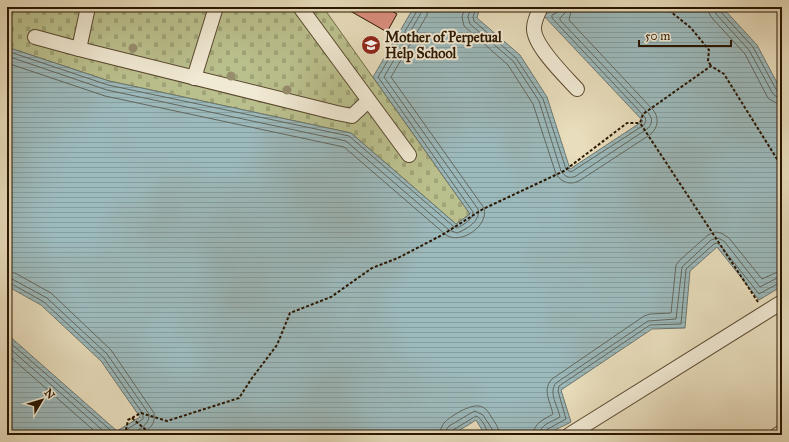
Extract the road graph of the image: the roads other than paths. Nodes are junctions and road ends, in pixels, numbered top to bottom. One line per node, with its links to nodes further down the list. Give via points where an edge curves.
1 (88, 7): 6 (street)
2 (216, 7): 7 (street)
3 (300, 7): 9 (street)
4 (541, 7): 8 (street, via 534,35)
5 (35, 37): 6 (street)
6 (79, 50): 7 (street)
7 (194, 78): 9 (street, via 352,116)
8 (577, 89)
9 (368, 100): 10 (street)
10 (409, 155)
11 (782, 302): 13 (street)
12 (782, 432): 14 (street)
13 (576, 433)
14 (777, 435)

